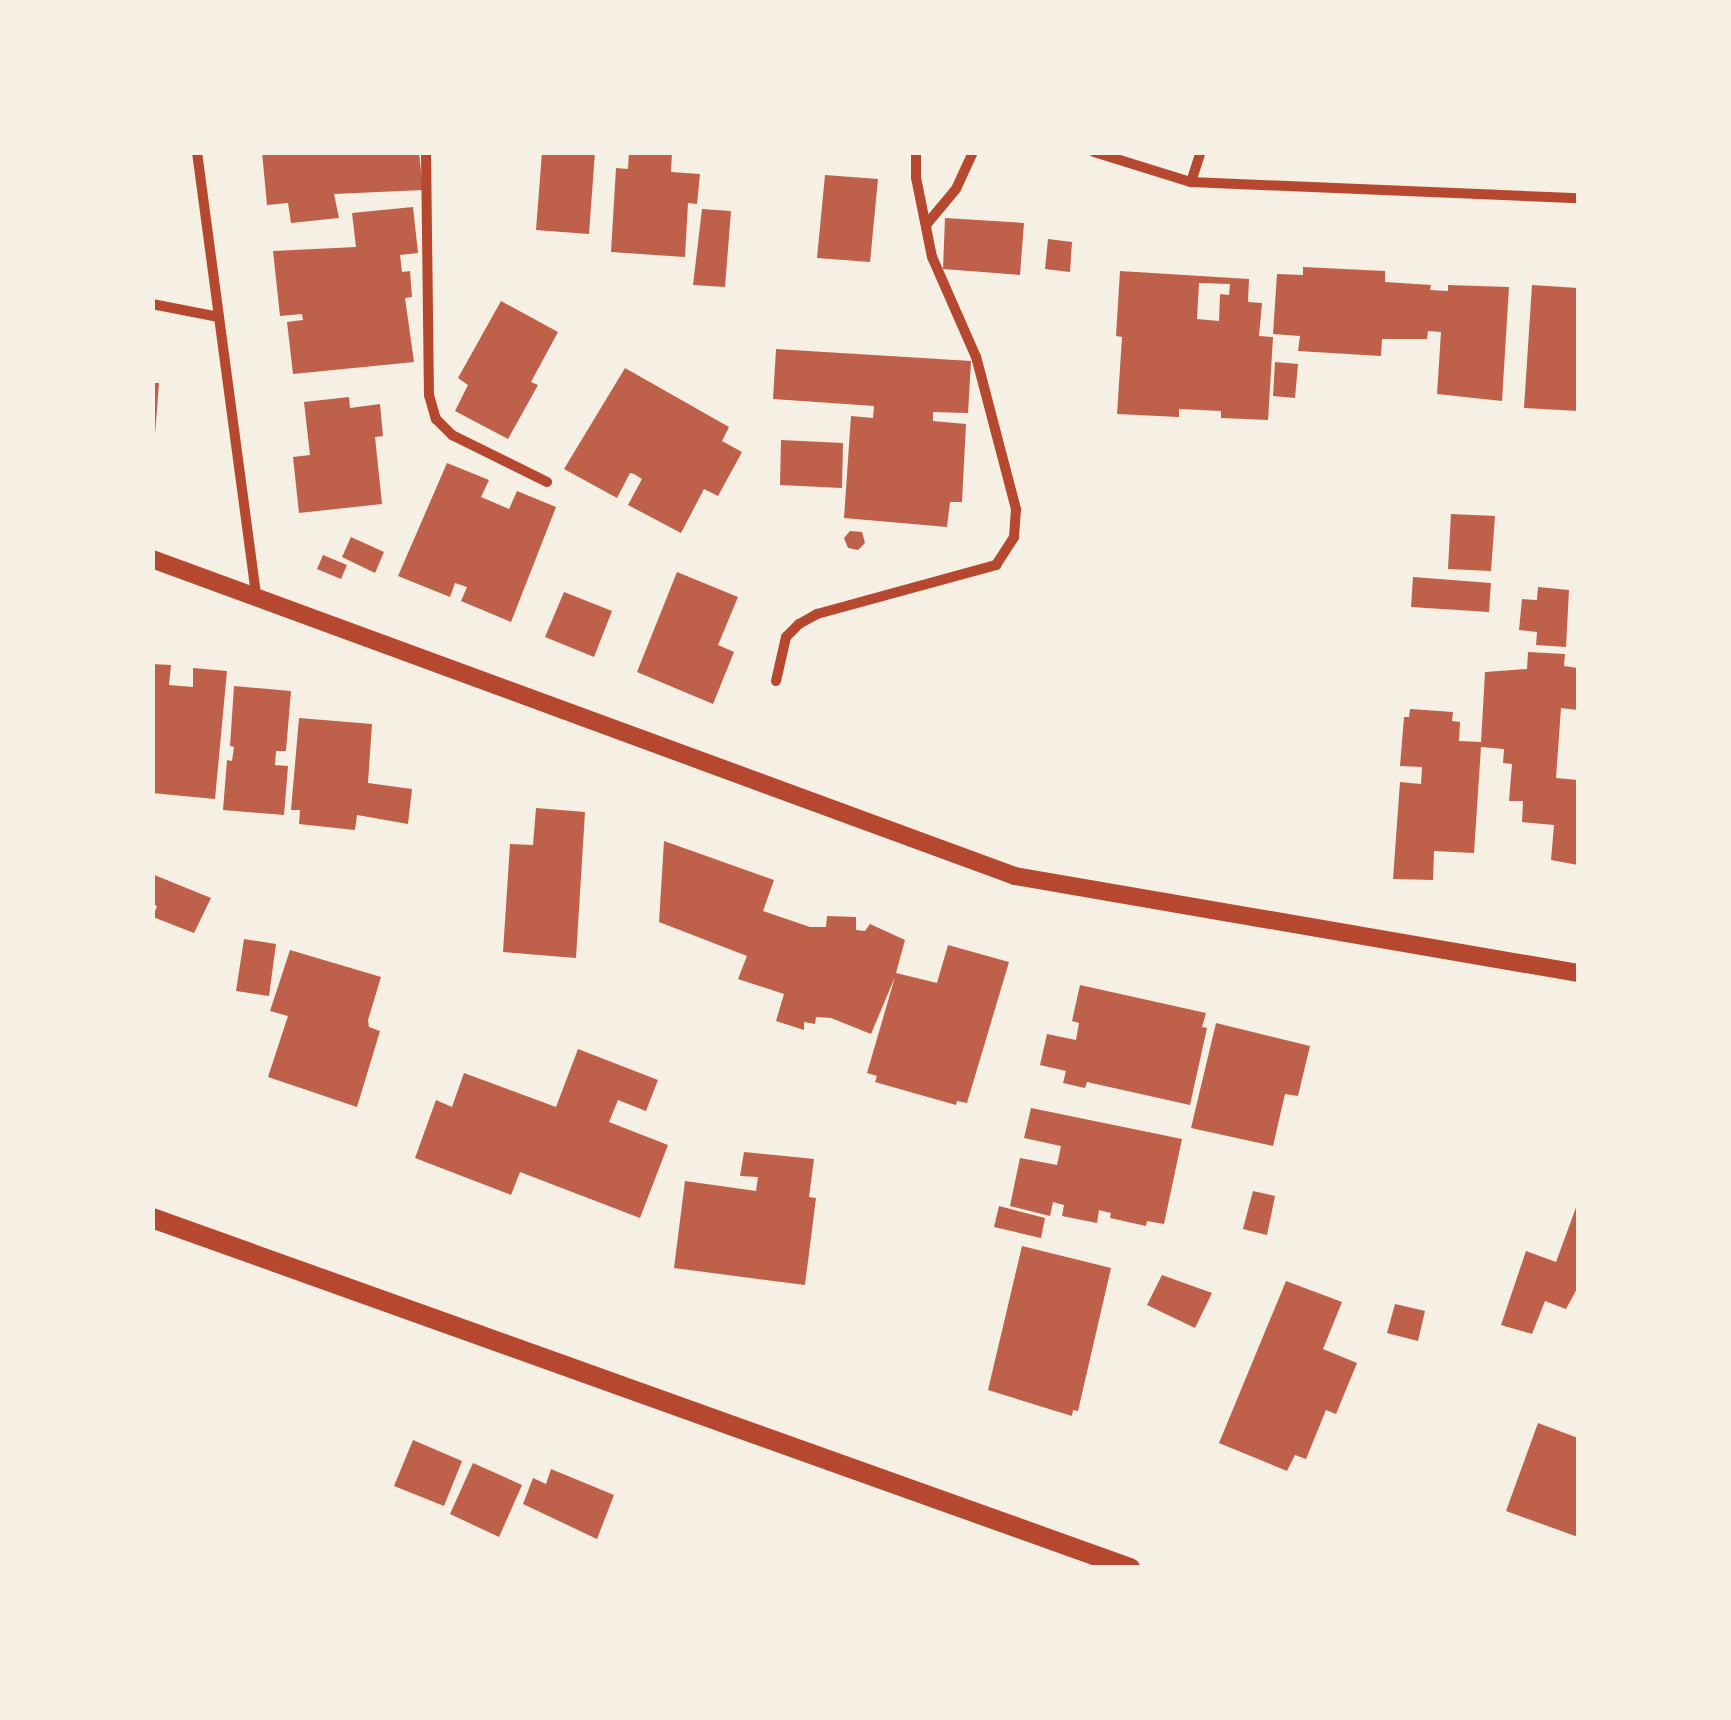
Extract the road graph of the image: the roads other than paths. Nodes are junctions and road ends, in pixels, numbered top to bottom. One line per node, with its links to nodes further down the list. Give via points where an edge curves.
1 (197, 152): 11 (street)
2 (426, 152): 12 (street, via 429,395 436,420 452,436)
3 (916, 152): 9 (street)
4 (973, 152): 9 (street, via 956,189)
5 (1094, 152): 7 (street)
6 (1201, 152): 7 (street)
7 (1191, 182): 8 (street)
8 (1578, 198)
9 (926, 225): 15 (street, via 932,257 976,357 1016,509 1014,537 996,566 799,624 786,637)
10 (152, 304): 11 (street)
11 (218, 317): 14 (street)
12 (546, 482)
13 (152, 559): 14 (street)
14 (256, 597): 16 (street, via 1016,876)
15 (776, 681)
16 (1578, 973)
17 (152, 1218): 18 (main road)
18 (1130, 1568)

